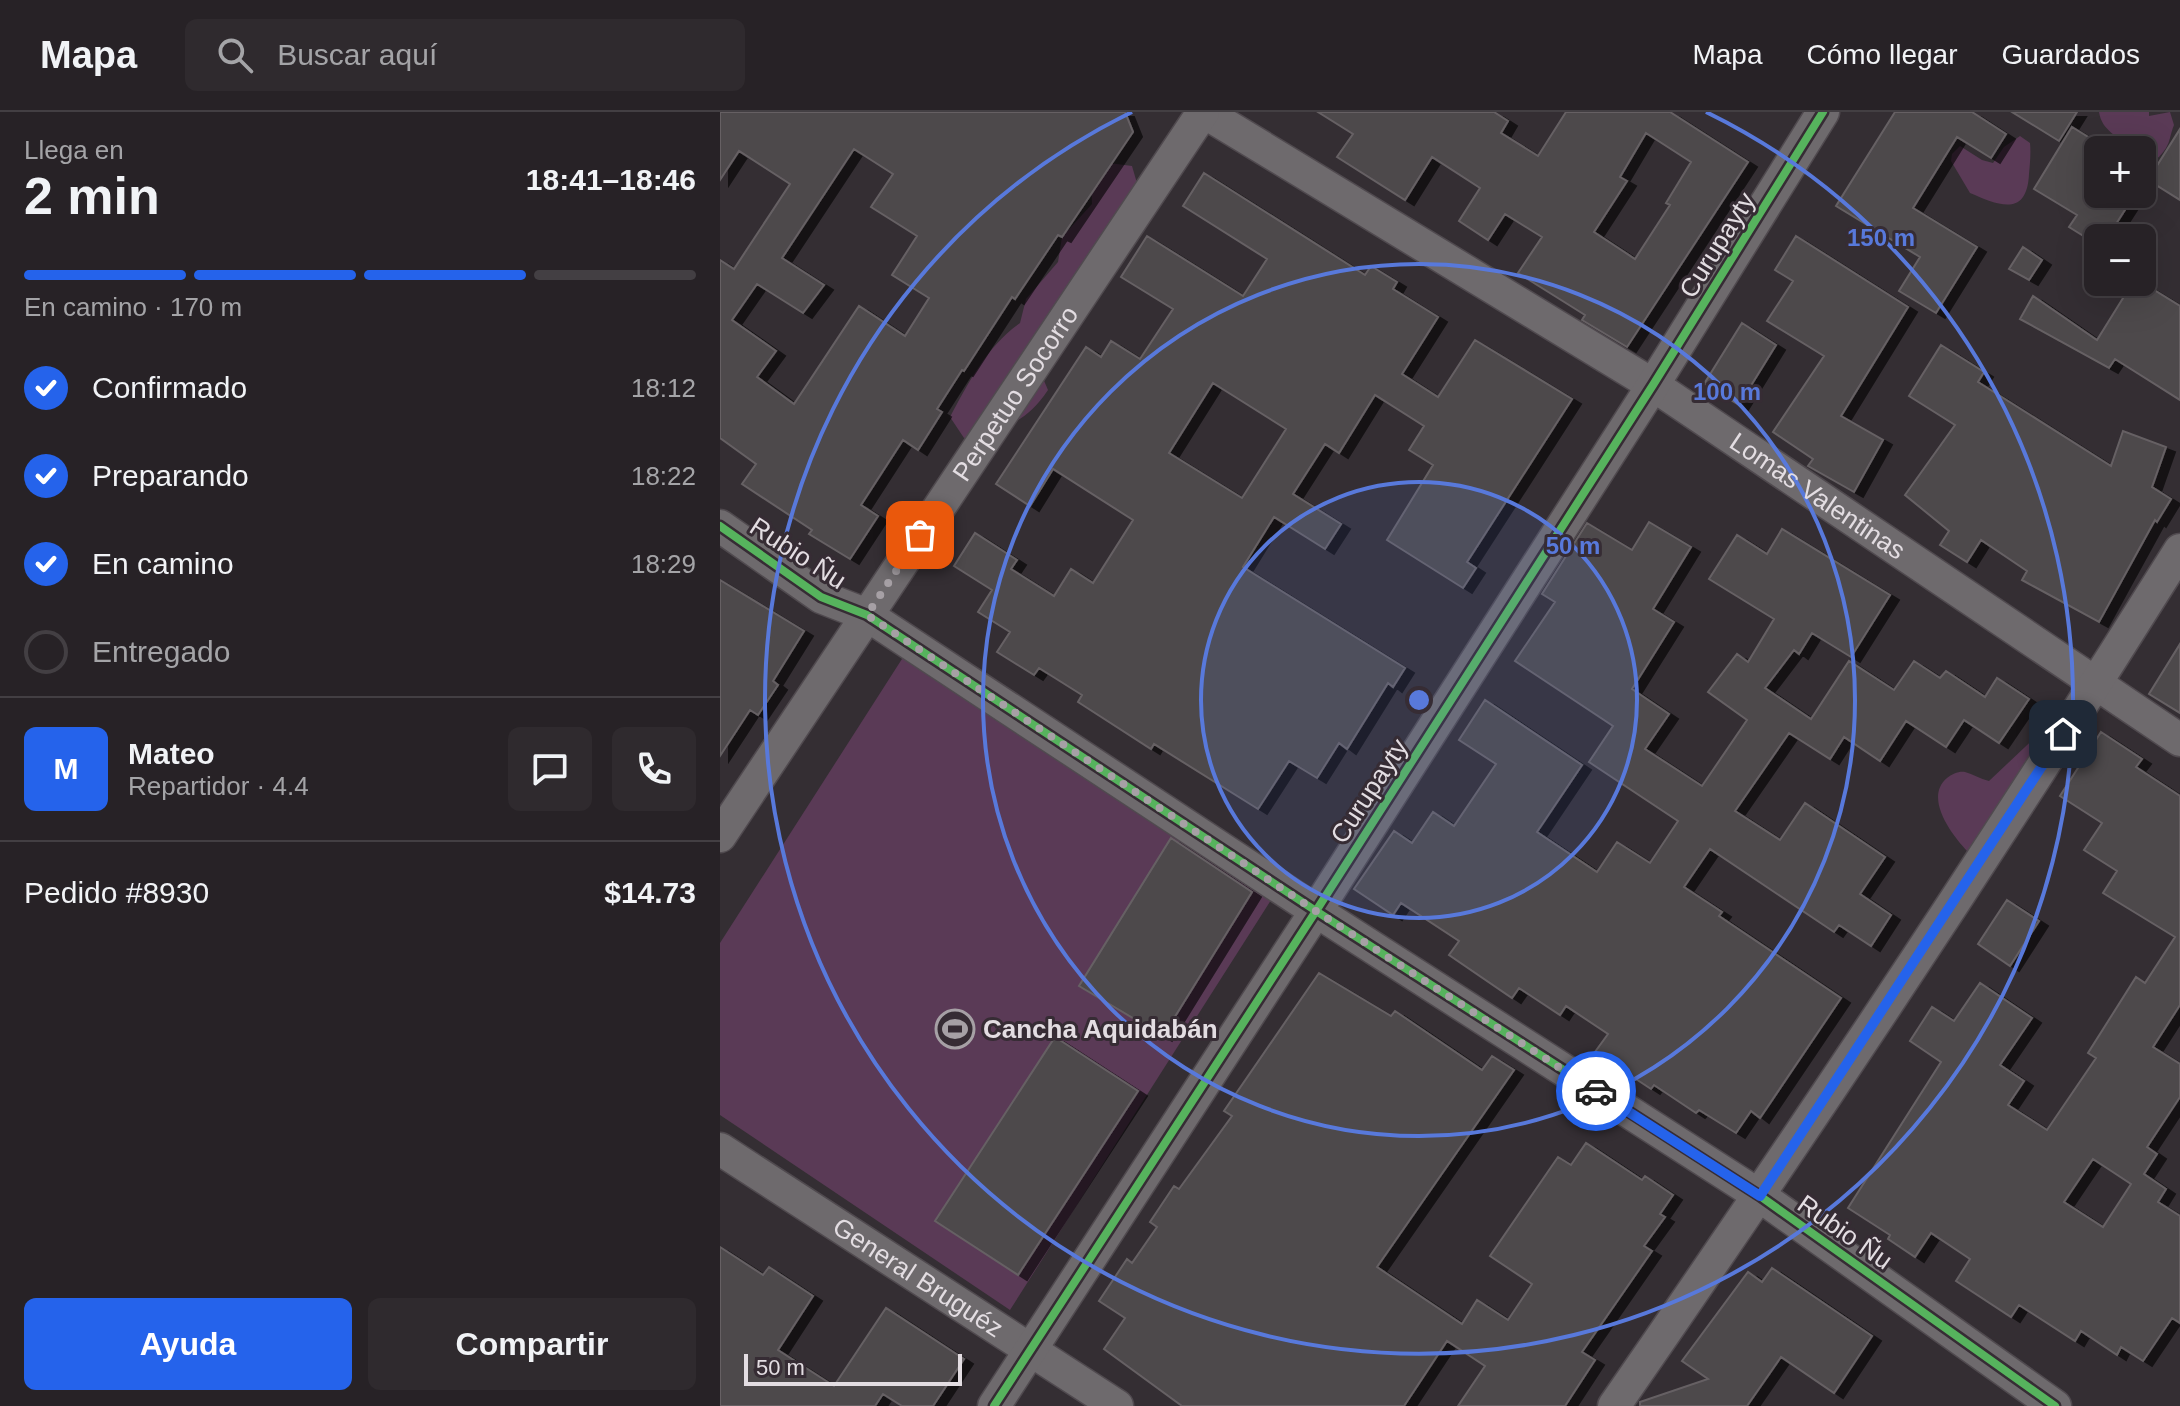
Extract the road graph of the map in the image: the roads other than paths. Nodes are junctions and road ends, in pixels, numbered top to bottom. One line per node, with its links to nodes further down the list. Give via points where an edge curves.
1 (1203, 112): 3 (street, Lomas Valentinas); 6 (street, Perpetuo Socorro)
2 (1823, 112): 3 (street, Curupayty)
3 (1653, 385): 7 (street, Lomas Valentinas); 10 (street, Curupayty)
4 (720, 526): 6 (street, Rubio Ñu, via 821,597)
5 (2180, 550): 7 (street)
6 (867, 615): 9 (street, Perpetuo Socorro); 10 (street, Rubio Ñu)
7 (2097, 683): 8 (street, Lomas Valentinas); 12 (street)
8 (2180, 740)
9 (720, 836)
10 (1316, 911): 12 (street, Rubio Ñu); 13 (street, Curupayty)
11 (720, 1149): 13 (street, General Bruguéz)
12 (1760, 1196): 16 (street); 17 (street, Rubio Ñu)
13 (1030, 1350): 14 (street, Curupayty); 15 (street, General Bruguéz)
14 (994, 1406)
15 (1117, 1406)
16 (1614, 1406)
17 (2055, 1406)

